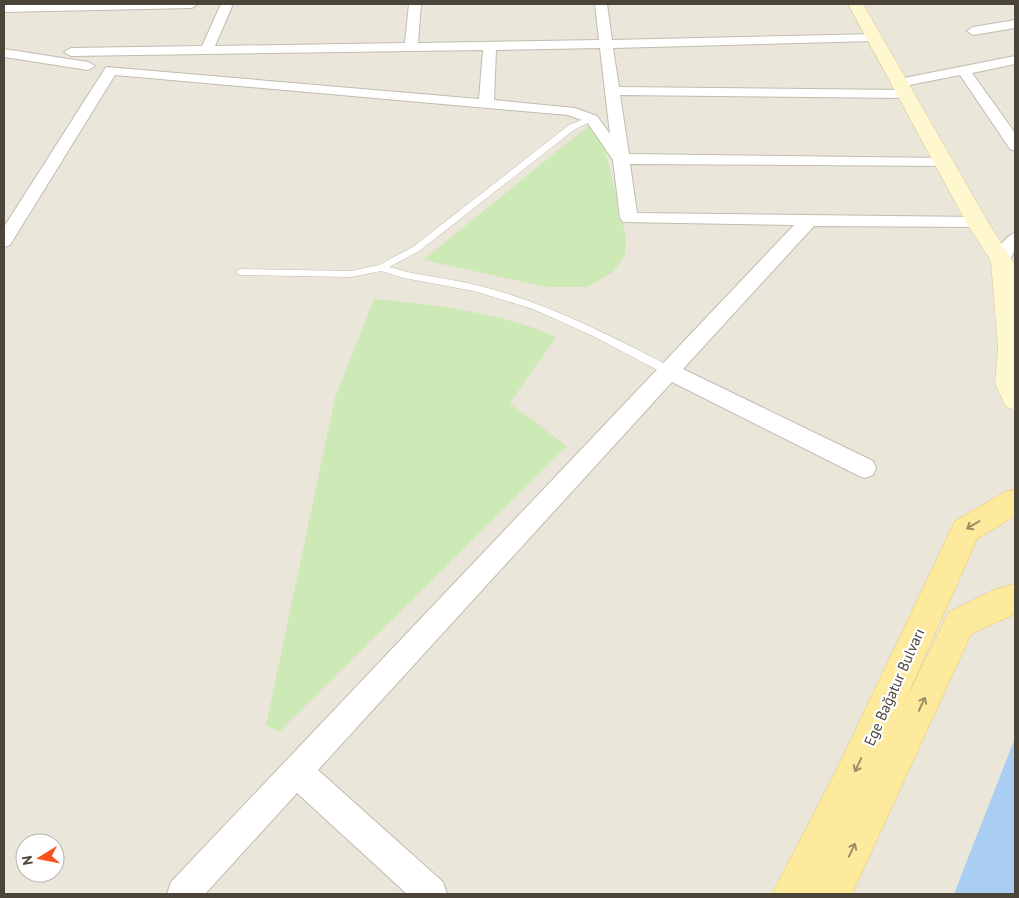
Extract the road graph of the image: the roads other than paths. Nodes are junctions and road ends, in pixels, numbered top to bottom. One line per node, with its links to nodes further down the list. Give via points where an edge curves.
1 (192, 4): 6 (street)
2 (227, 4): 14 (street)
3 (415, 4): 13 (street)
4 (601, 4): 11 (street)
5 (855, 4): 10 (main road)
6 (43, 6): 7 (street)
7 (4, 8)
8 (1015, 24): 9 (street)
9 (973, 31)
10 (873, 37): 11 (street); 20 (main road)
11 (606, 44): 12 (street); 21 (street)
12 (490, 46): 13 (street); 22 (street)
13 (411, 47): 14 (street)
14 (207, 50): 15 (street)
15 (71, 52)
16 (4, 54): 18 (street)
17 (1015, 60): 19 (street)
18 (111, 70): 22 (street); 30 (street)
19 (963, 70): 20 (street); 24 (street)
20 (902, 88): 21 (street); 26 (main road)
21 (612, 91): 25 (street)
22 (486, 104): 23 (street, via 570,111)
23 (592, 119): 25 (street); 32 (lane, via 572,127 416,250)
24 (1015, 146)
25 (621, 159): 26 (street); 27 (street, via 629,218)
26 (944, 163): 28 (main road)
27 (809, 220): 28 (street); 35 (street)
28 (977, 222): 31 (main road)
29 (1015, 239): 31 (street)
30 (4, 241)
31 (1001, 258): 34 (main road); 36 (main road, via 1010,348 1008,383)
32 (381, 268): 33 (lane, via 351,274); 35 (lane, via 475,288 536,307 597,333)
33 (241, 272)
34 (1015, 282)
35 (669, 371): 37 (street); 40 (street)
36 (1015, 400)
37 (865, 468)
38 (1015, 501): 43 (main road, Ege Bağatur Bulvarı, one-way to 43, via 966,530 849,784)
39 (1015, 599): 44 (main road, one-way to 39, via 960,623)
40 (296, 772): 41 (street); 42 (street)
41 (184, 894)
42 (431, 894)
43 (792, 894)
44 (831, 894)

